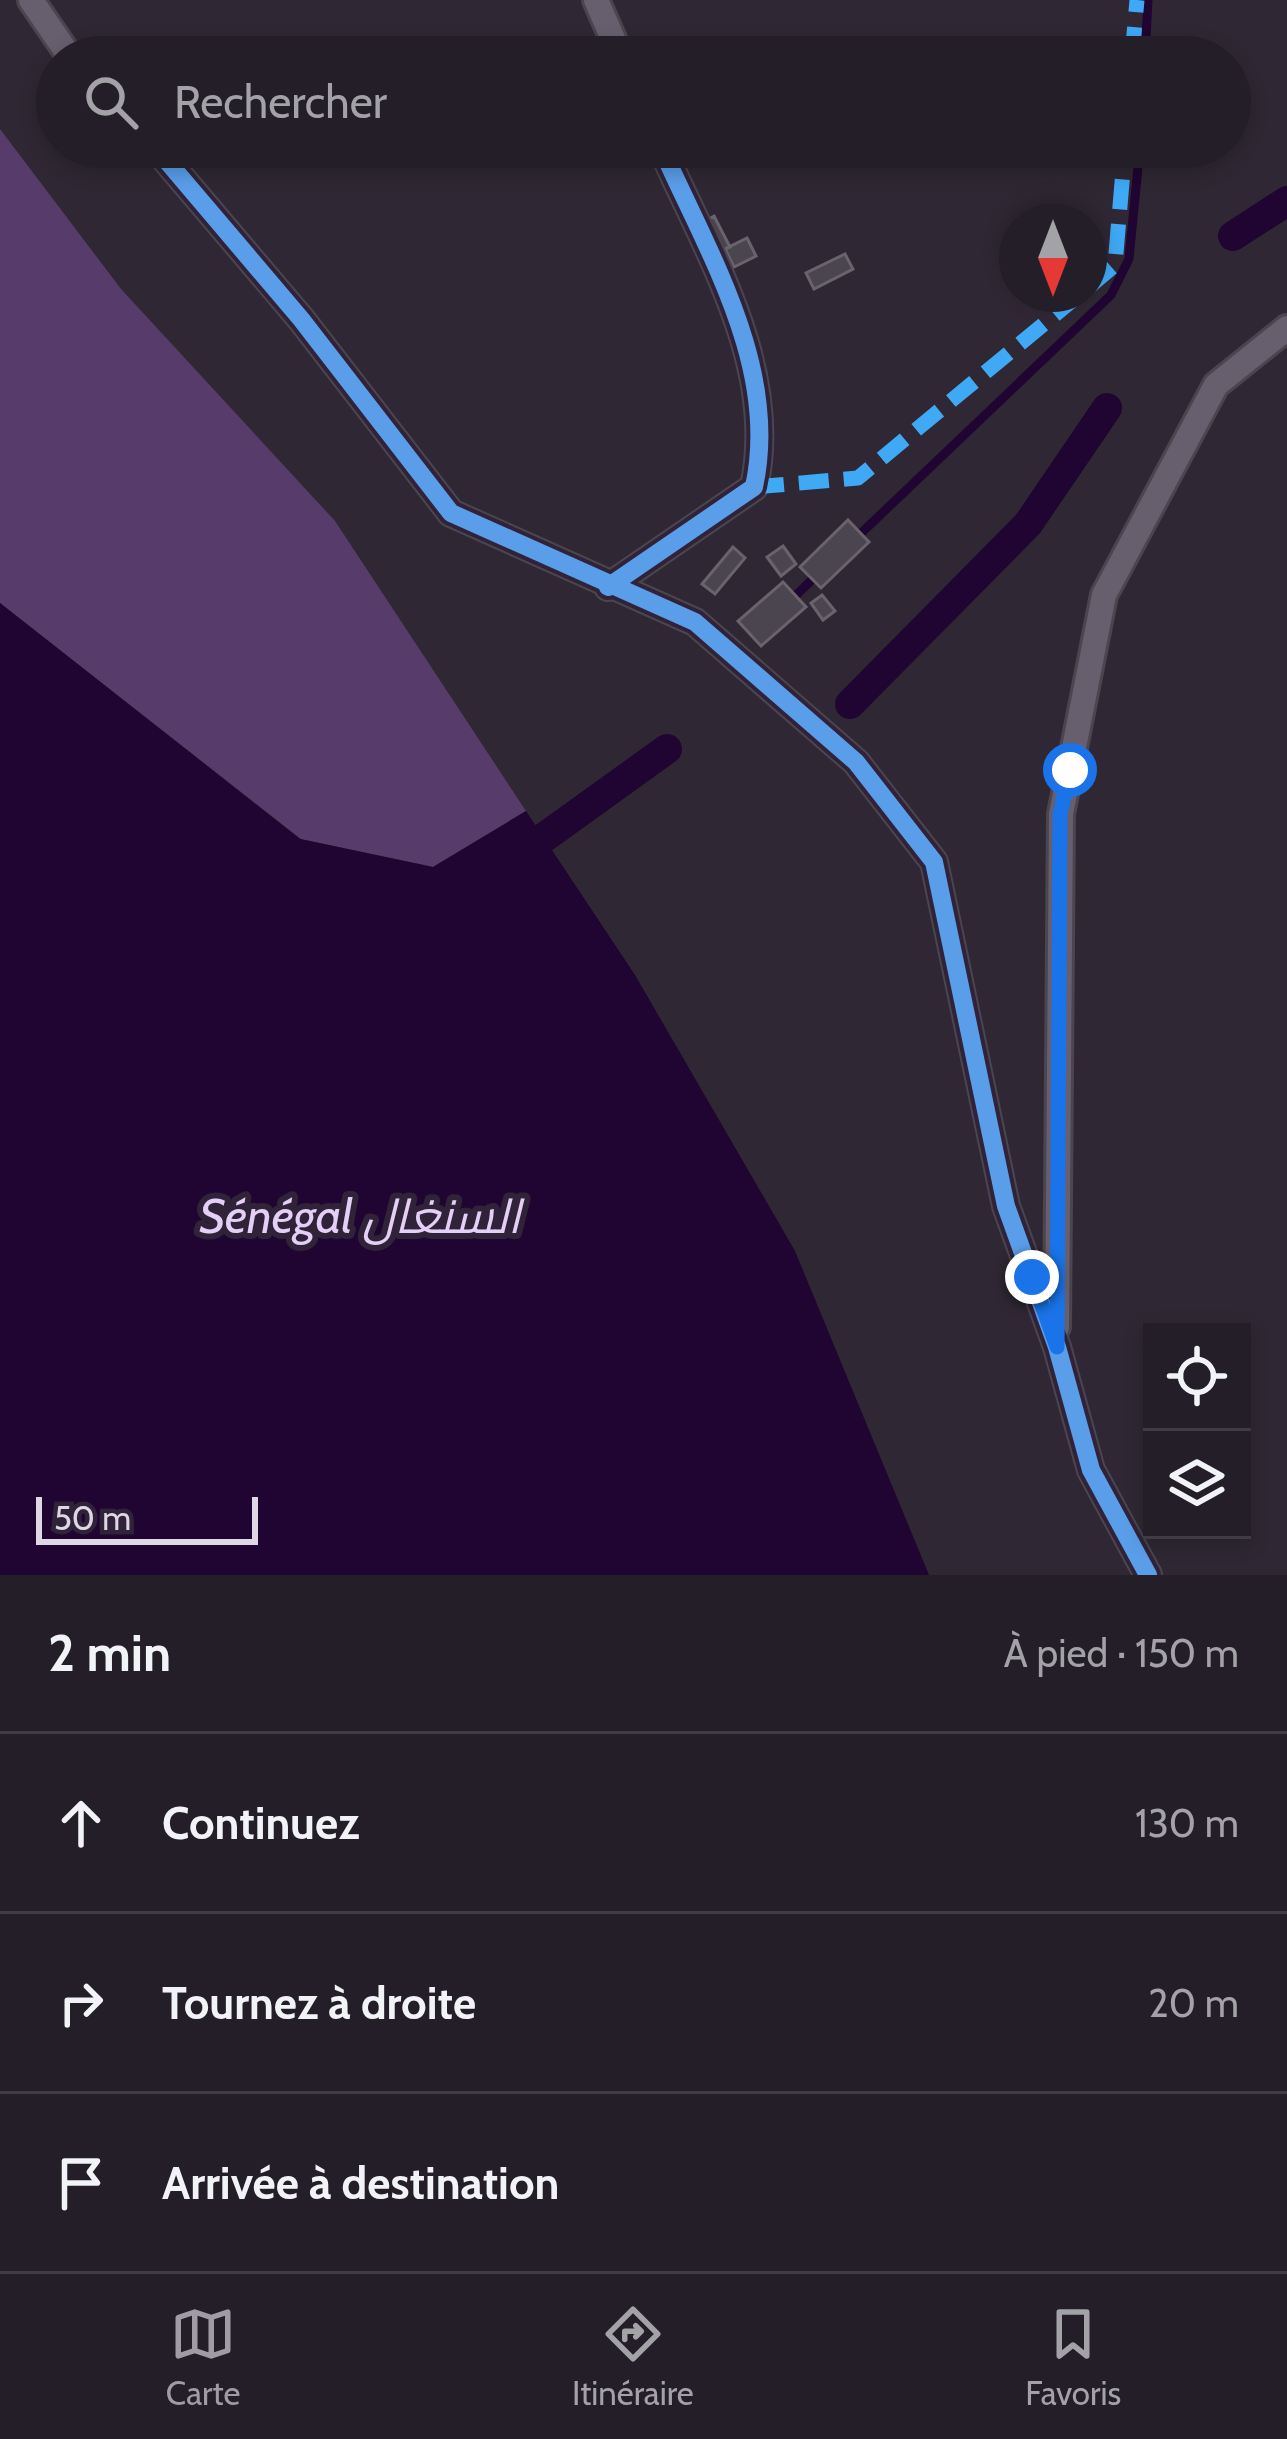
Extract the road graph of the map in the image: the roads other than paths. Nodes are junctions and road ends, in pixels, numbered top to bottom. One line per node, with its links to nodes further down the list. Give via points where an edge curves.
1 (31, 0): 3 (street)
2 (596, 0): 4 (street)
3 (56, 36)
4 (612, 36)
5 (173, 168): 8 (street, via 451,514)
6 (670, 168): 8 (street, via 756,372 764,442 754,487)
7 (1287, 328): 9 (street, via 1216,385 1104,595 1060,814)
8 (608, 587): 9 (street, via 694,622 856,762 934,862 1006,1206)
9 (1057, 1347): 10 (street, via 1091,1470)
10 (1148, 1575)

